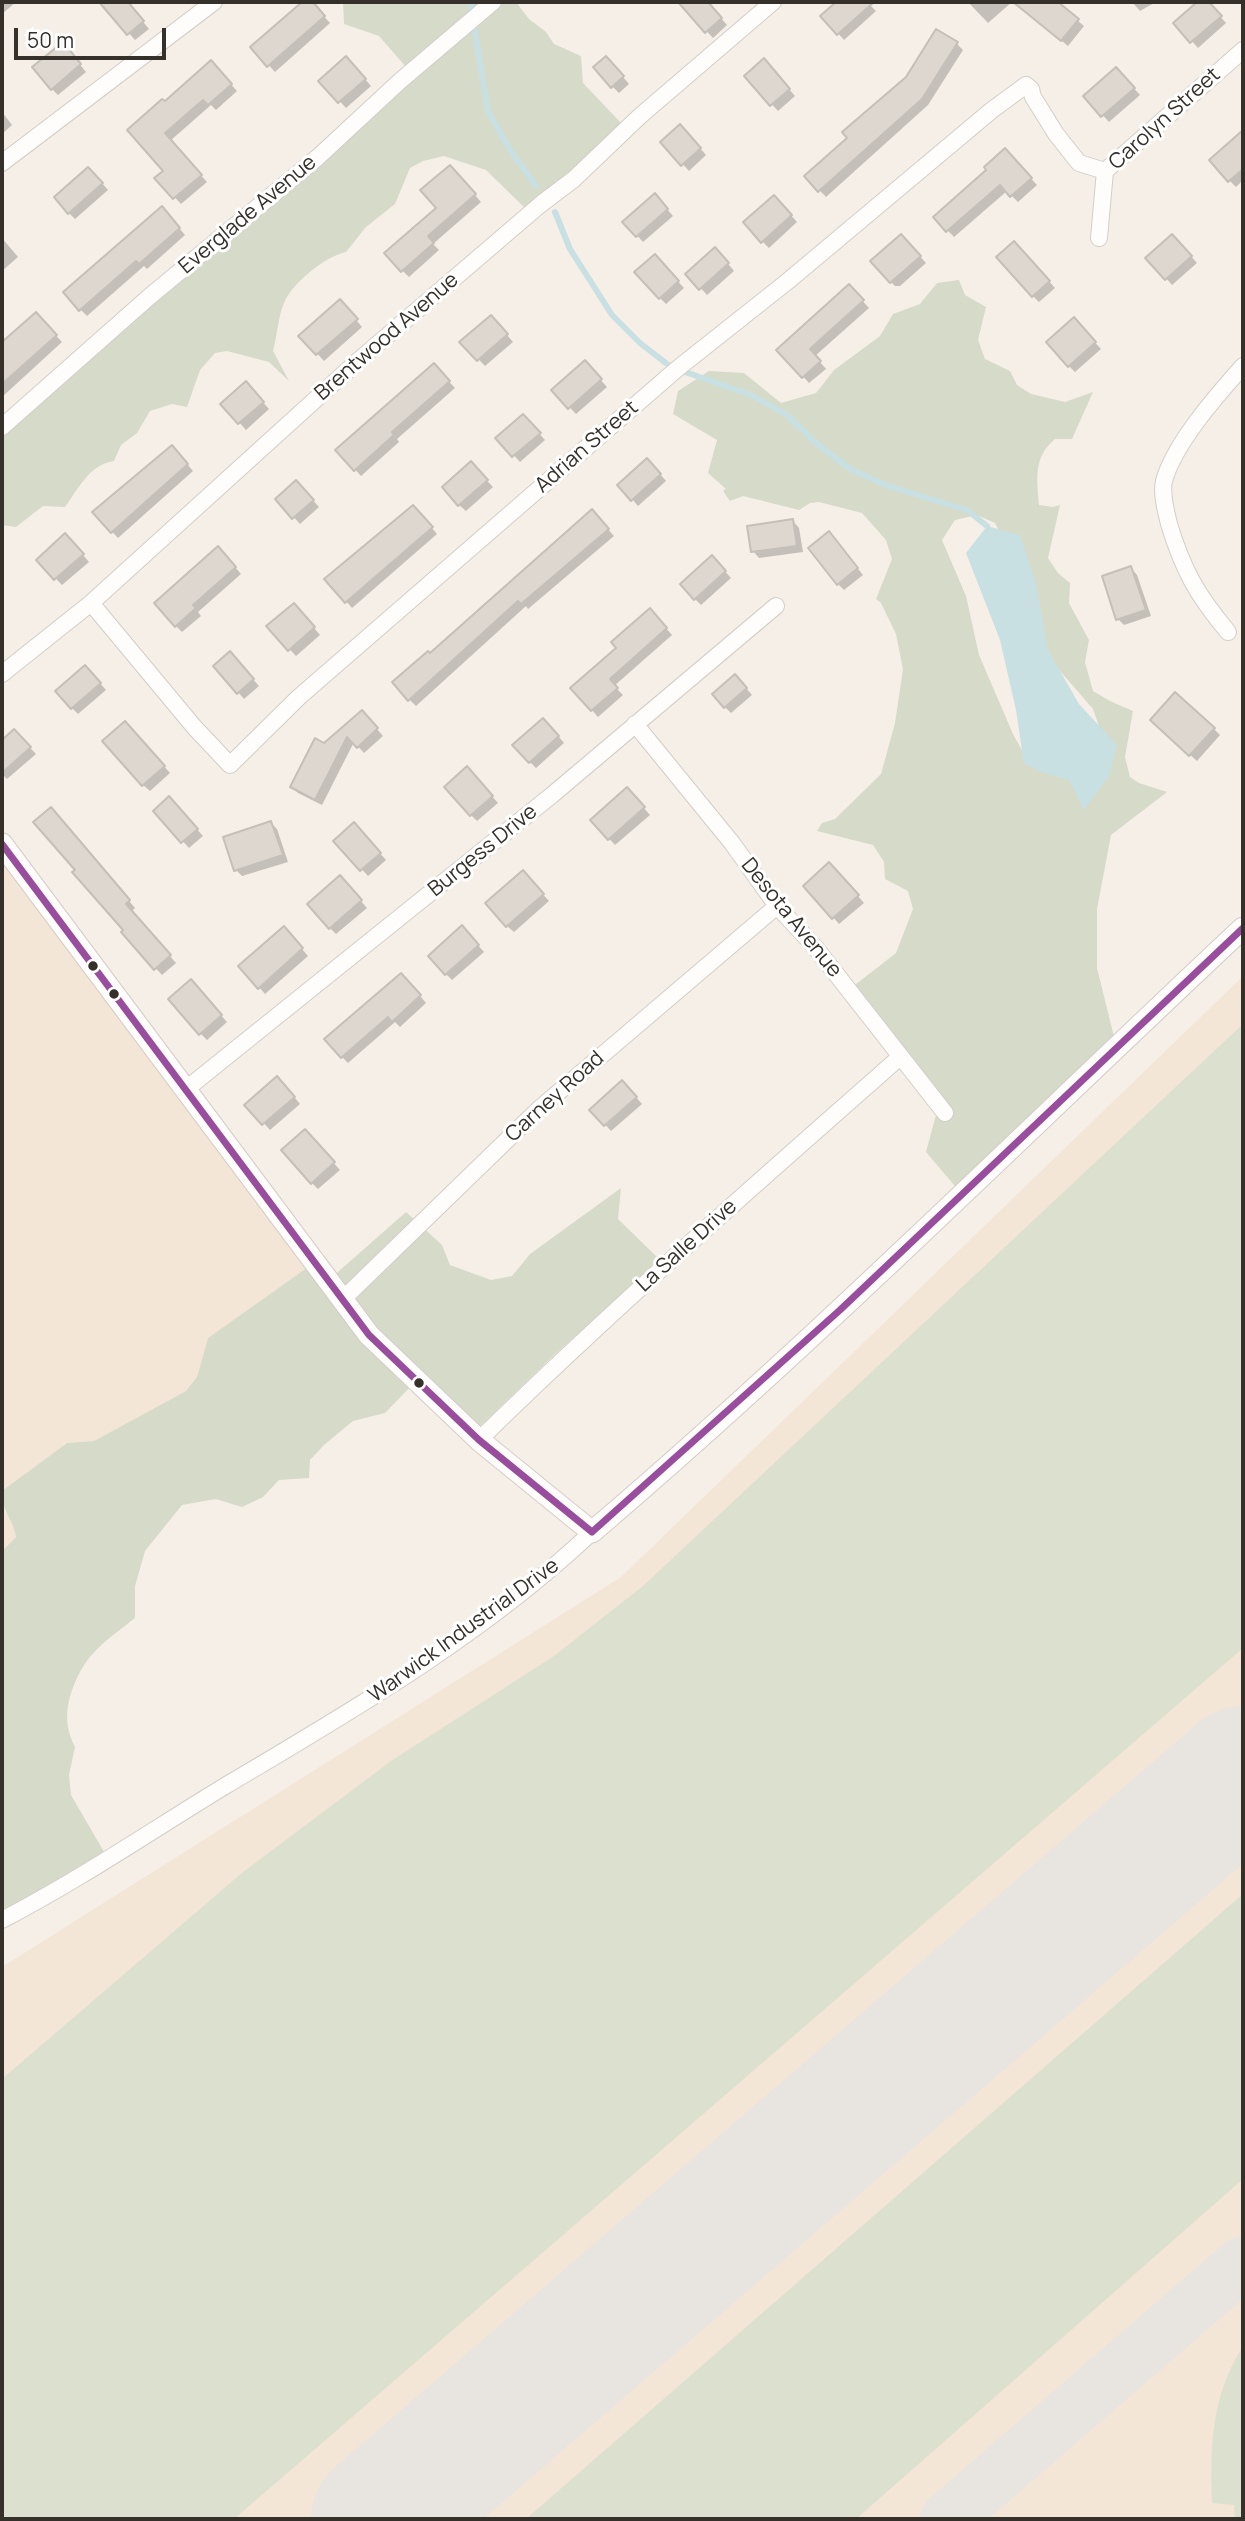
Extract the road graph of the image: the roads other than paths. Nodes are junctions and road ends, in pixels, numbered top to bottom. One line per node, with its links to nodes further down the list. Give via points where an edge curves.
1 (214, 2): 5 (street)
2 (492, 2): 9 (street, Everglade Avenue)
3 (773, 2): 10 (street, Brentwood Avenue, via 574,179 359,360)
4 (1243, 50): 6 (street, Carolyn Street)
5 (2, 163)
6 (1105, 171): 7 (street, Carolyn Street); 10 (street, Adrian Street, via 1079,163 1026,85 668,377 299,698 230,765)
7 (1099, 238)
8 (1243, 366): 12 (street, via 1174,454 1163,485 1167,517 1182,564 1201,599)
9 (2, 427)
10 (91, 603): 13 (street, Brentwood Avenue)
11 (776, 606): 14 (street, Burgess Drive)
12 (1228, 632)
13 (2, 674)
14 (635, 724): 16 (street, Desota Avenue); 19 (street, Burgess Drive)
15 (2, 844): 19 (street)
16 (777, 906): 18 (street, Desota Avenue, via 815,947); 21 (street, Carney Road, via 540,1108)
17 (1243, 928): 23 (street, Warwick Industrial Drive, via 768,1375)
18 (900, 1057): 20 (street, Desota Avenue); 22 (street, La Salle Drive, via 580,1343)
19 (185, 1090): 21 (street)
20 (945, 1113)
21 (342, 1300): 22 (street, via 393,1360)
22 (479, 1440): 23 (street)
23 (592, 1532): 24 (street, Warwick Industrial Drive, via 549,1573 371,1699)
24 (2, 1920)

